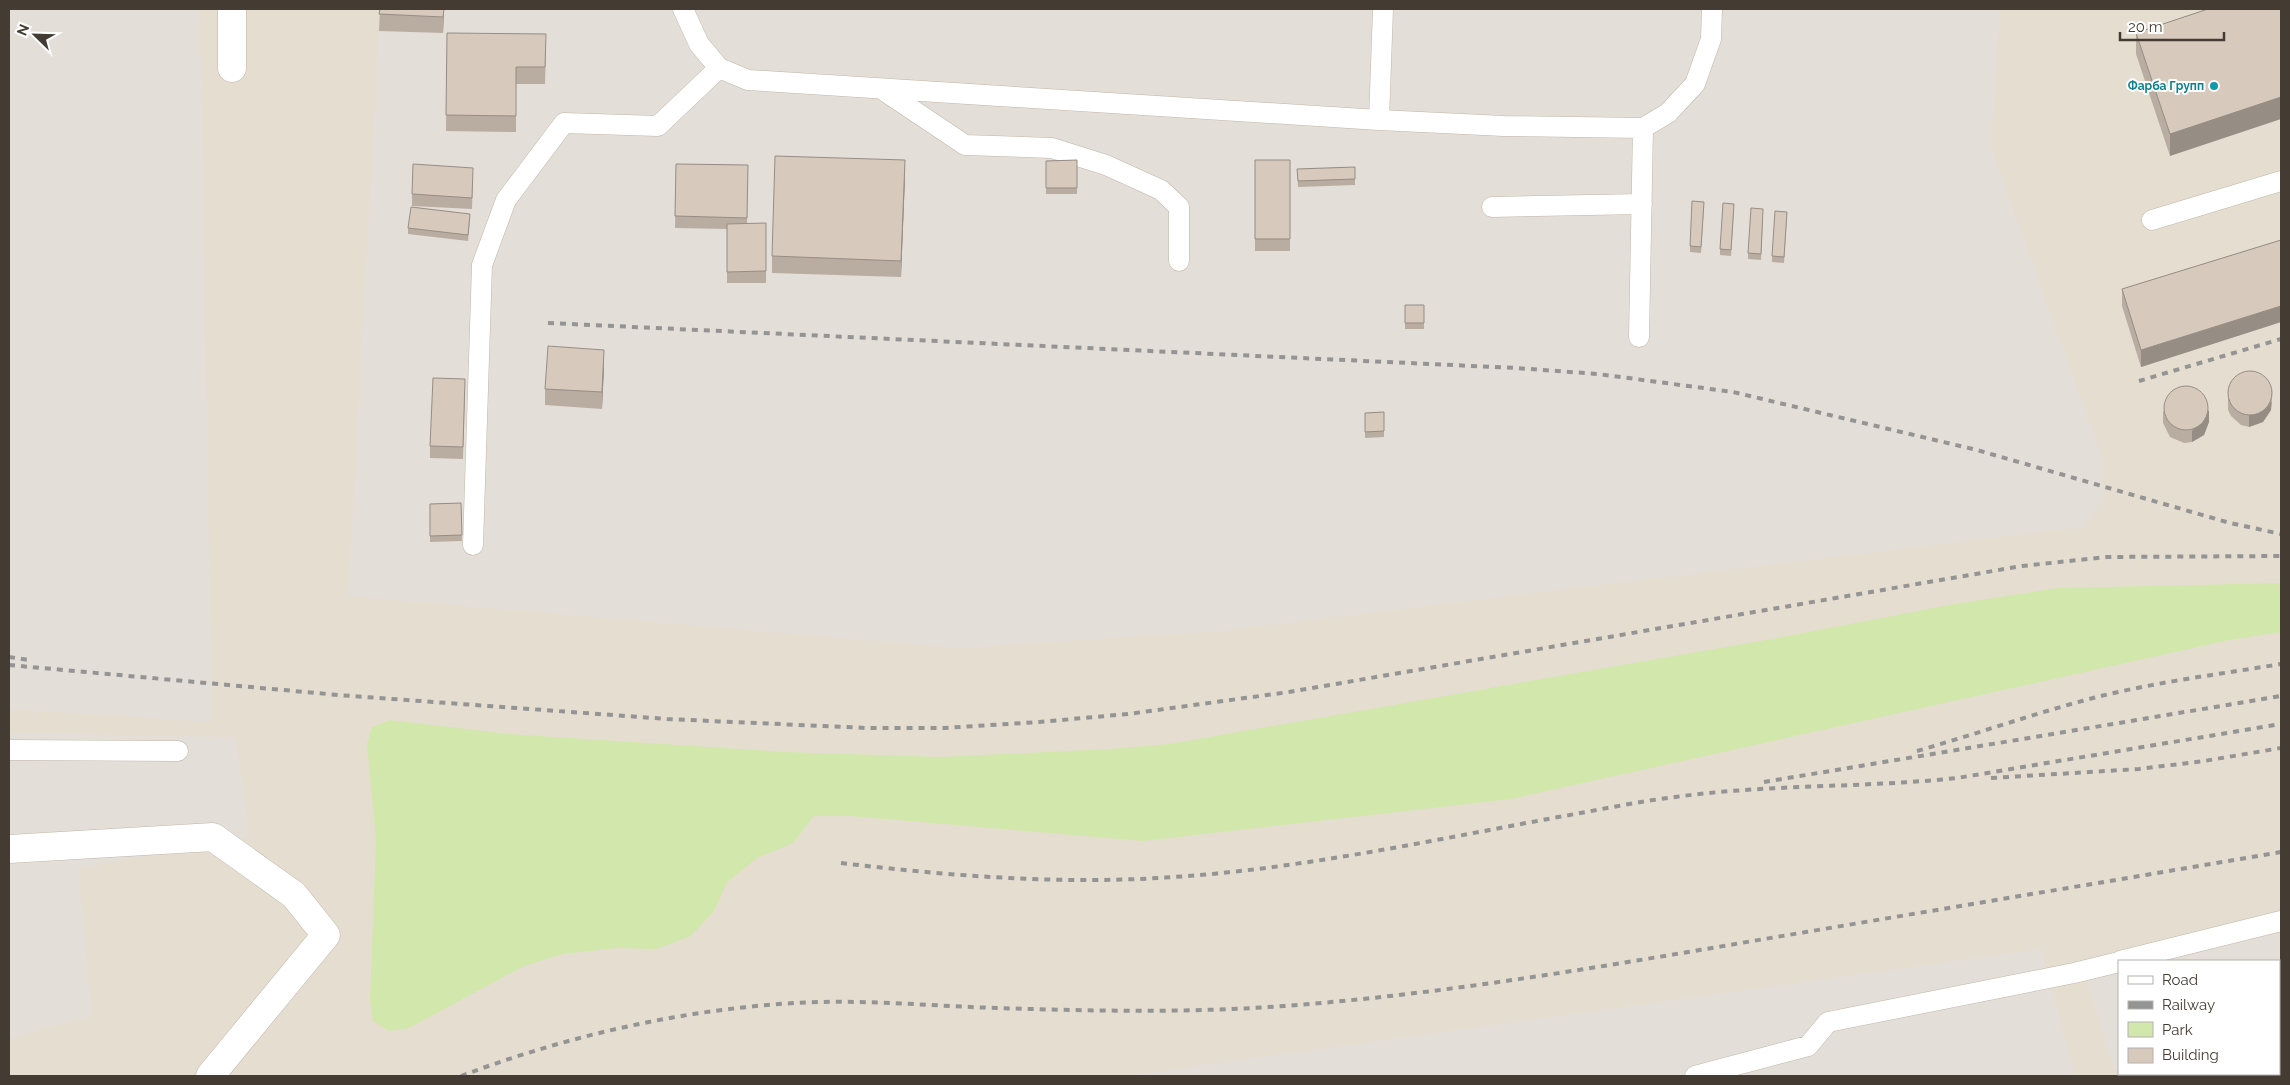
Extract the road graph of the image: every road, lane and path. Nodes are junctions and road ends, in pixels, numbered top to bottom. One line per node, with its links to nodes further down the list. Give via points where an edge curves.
1 (232, 9): 5 (street)
2 (683, 9): 6 (lane, via 699,44)
3 (1383, 9): 8 (lane)
4 (1712, 9): 9 (lane, via 1711,39 1695,84 1668,113)
5 (232, 68)
6 (719, 68): 7 (lane, via 748,80); 16 (lane, via 658,126 564,123 506,200 482,265)
7 (881, 89): 8 (lane); 14 (lane, via 965,145 1052,148 1106,166 1161,190 1179,207)
8 (1379, 120): 9 (lane)
9 (1642, 128): 11 (lane)
10 (2281, 181): 13 (lane)
11 (1642, 204): 12 (lane); 15 (lane)
12 (1492, 207)
13 (2152, 220)
14 (1179, 262)
15 (1640, 336)
16 (473, 545)
17 (9, 750): 18 (lane)
18 (178, 751)
19 (9, 849): 23 (street, via 213,837 294,895 326,935)
20 (2281, 921): 21 (lane)
21 (2123, 960)
22 (2118, 961): 24 (lane, via 2074,974 1828,1022 1808,1046)
23 (210, 1076)
24 (1695, 1076)

